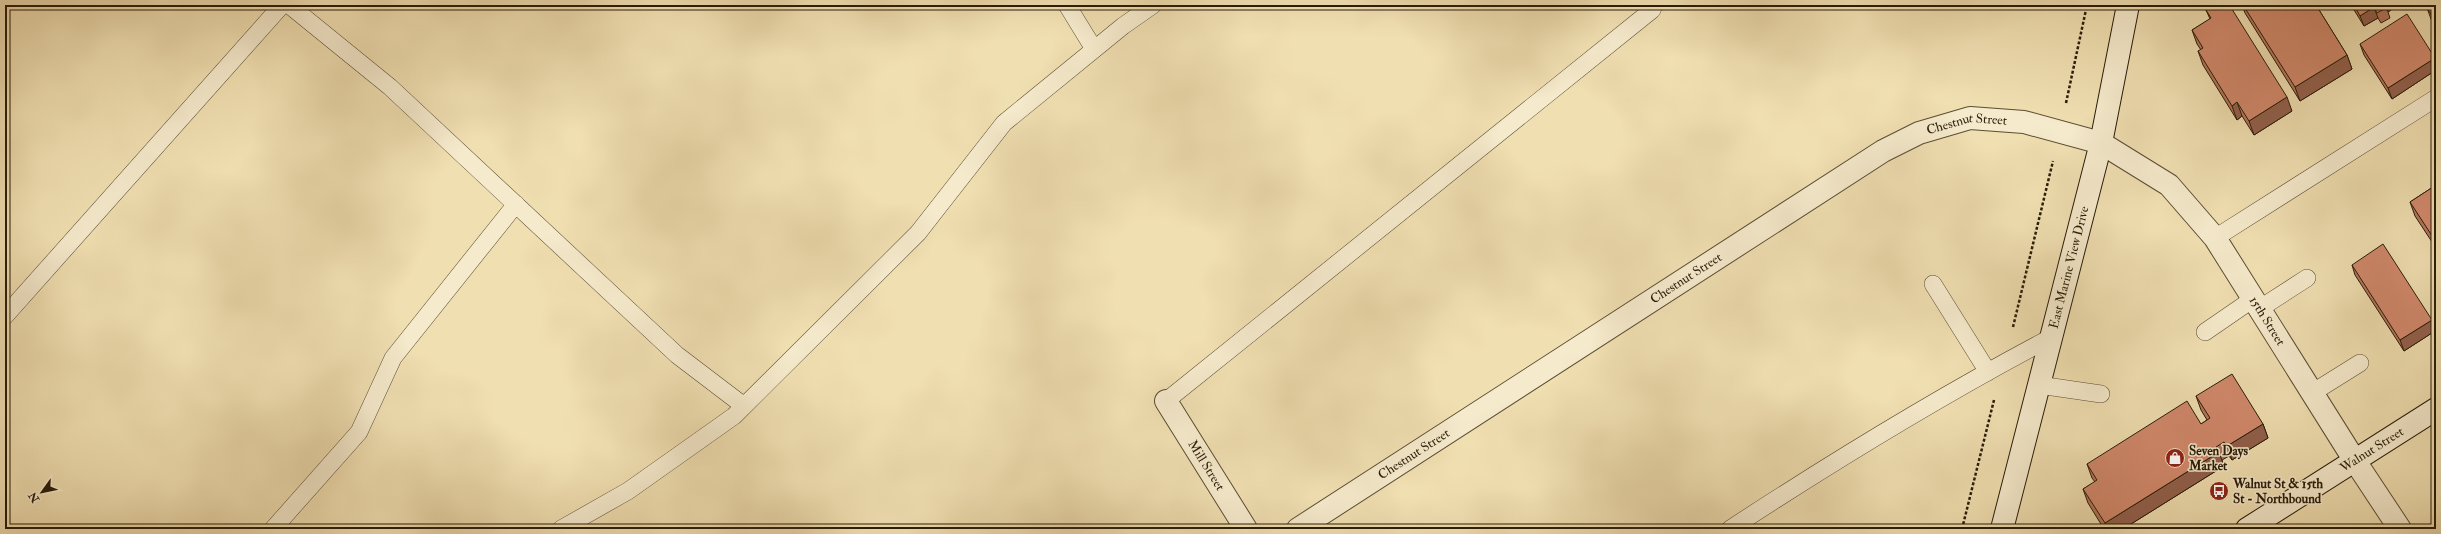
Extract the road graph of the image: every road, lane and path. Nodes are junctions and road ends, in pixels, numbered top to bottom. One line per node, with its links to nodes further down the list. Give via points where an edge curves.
1 (282, 5): 17 (lane)
2 (289, 5): 12 (lane, via 390,87)
3 (1067, 5): 8 (lane)
4 (1153, 5): 8 (lane)
5 (1654, 5): 26 (lane, via 1652,10)
6 (2087, 5): 10 (path)
7 (2128, 5): 11 (street, East Marine View Drive)
8 (1094, 49): 27 (lane, via 1004,123 918,233)
9 (2436, 98): 13 (lane)
10 (2060, 132): 11 (street, Chestnut Street); 20 (path); 33 (street, Chestnut Street, via 2024,122 1970,118 1919,133 1883,151)
11 (2101, 143): 13 (street, 15th Street, via 2169,185); 19 (street, East Marine View Drive)
12 (516, 204): 27 (lane, via 677,355); 30 (lane, via 393,358 359,432)
13 (2215, 238): 16 (street, 15th Street)
14 (2307, 278): 16 (lane)
15 (1933, 284): 22 (lane)
16 (2256, 304): 18 (lane); 24 (street, 15th Street)
17 (5, 316)
18 (2205, 332)
19 (2052, 337): 20 (lane); 23 (street, East Marine View Drive)
20 (2004, 362): 22 (lane); 35 (path)
21 (2360, 363): 24 (lane)
22 (1988, 372): 34 (lane)
23 (2039, 385): 25 (lane); 36 (street, East Marine View Drive)
24 (2312, 393): 29 (street, 15th Street)
25 (2101, 394)
26 (1166, 401): 32 (street, Mill Street)
27 (744, 406): 31 (lane, via 734,416 628,491)
28 (2436, 409): 29 (street, Walnut Street)
29 (2354, 461): 37 (street, Walnut Street); 38 (street, 15th Street)
30 (273, 529)
31 (561, 529)
32 (1246, 529)
33 (1298, 529)
34 (1730, 529)
35 (1962, 529)
36 (2002, 529)
37 (2247, 529)
38 (2400, 529)

